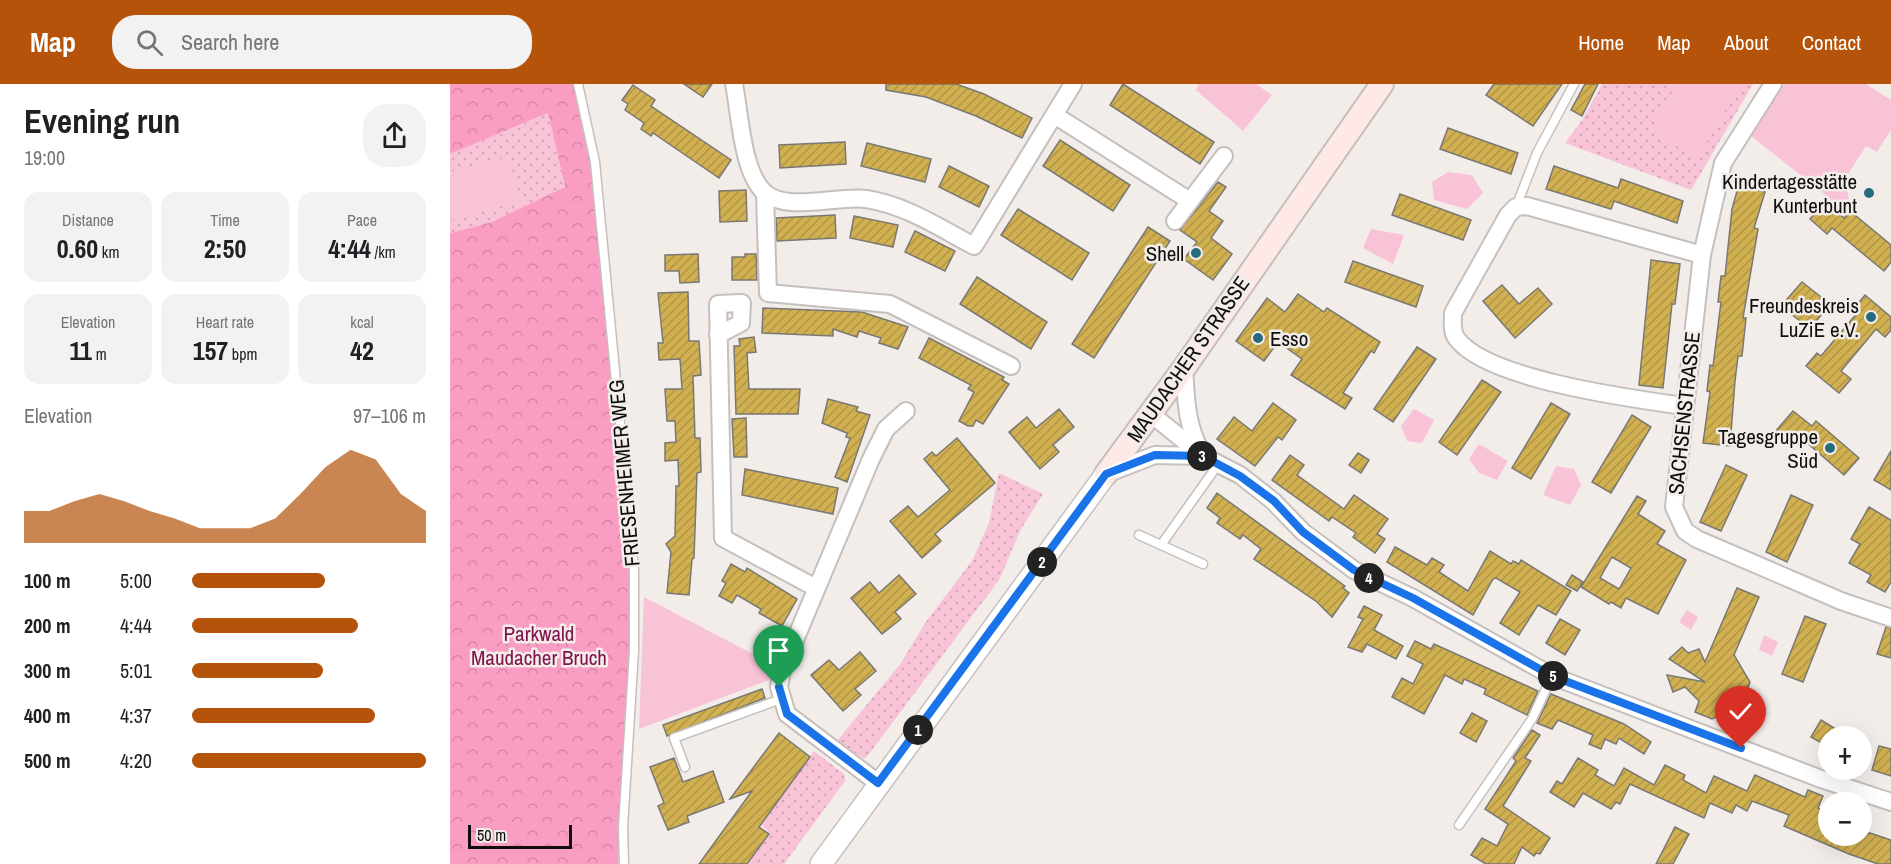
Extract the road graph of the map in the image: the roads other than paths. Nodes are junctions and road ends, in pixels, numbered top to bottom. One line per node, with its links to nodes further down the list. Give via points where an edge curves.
1 (579, 84): 34 (lane, FRIESENHEIMER WEG, via 595,162 633,570 634,651 622,828)
2 (734, 84): 9 (street, via 750,172)
3 (1073, 84): 7 (street)
4 (1382, 84): 16 (main road, MAUDACHER STRASSE)
5 (1574, 84): 11 (lane, via 1537,153)
6 (1773, 84): 13 (street, SACHSENSTRASSE, via 1724,163)
7 (1056, 116): 9 (street, via 974,246 910,211 865,199 785,202); 10 (street)
8 (1224, 156): 10 (street)
9 (765, 193): 15 (street, via 768,293 890,304)
10 (1190, 201): 12 (street)
11 (1516, 207): 13 (street); 17 (street, via 1454,313 1456,339 1480,357 1524,374 1588,392)
12 (1175, 221)
13 (1702, 255): 17 (street, SACHSENSTRASSE)
14 (718, 335): 26 (street, via 723,538)
15 (1011, 366)
16 (1184, 368): 19 (main road, MAUDACHER STRASSE); 20 (street, via 1187,414)
17 (1684, 406): 27 (street, SACHSENSTRASSE, via 1674,507 1685,531 1723,553)
18 (906, 411): 26 (street, via 886,429)
19 (1150, 414): 20 (street); 22 (main road, MAUDACHER STRASSE)
20 (1203, 456): 21 (street); 22 (street, via 1155,455)
21 (1217, 466): 24 (lane); 28 (street, via 1240,476 1274,501 1303,532 1354,570 1413,598)
22 (1106, 474): 31 (street, MAUDACHER STRASSE)
23 (1139, 535): 24 (lane)
24 (1161, 545): 25 (lane)
25 (1203, 564)
26 (816, 588): 29 (street, via 782,672)
27 (1891, 618)
28 (1552, 676): 32 (street); 33 (lane, via 1532,719)
29 (781, 699): 30 (lane, via 674,738); 31 (street, via 787,714)
30 (685, 767)
31 (878, 783): 35 (street, MAUDACHER STRASSE)
32 (1891, 802)
33 (1459, 825)
34 (624, 864)
35 (821, 864)

